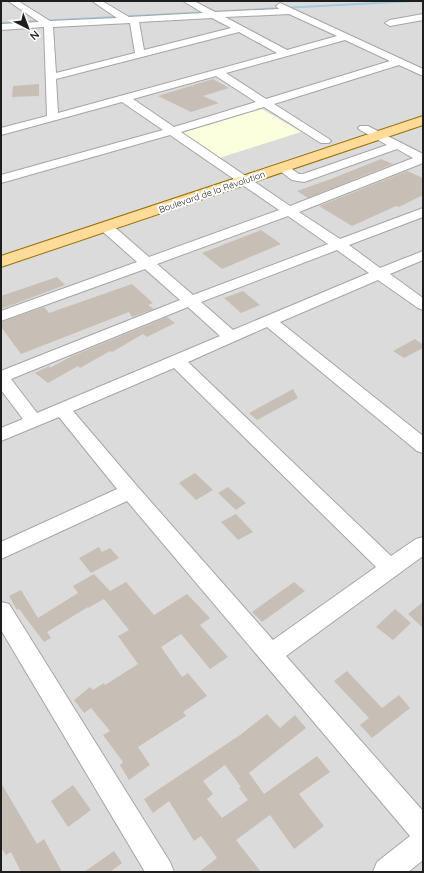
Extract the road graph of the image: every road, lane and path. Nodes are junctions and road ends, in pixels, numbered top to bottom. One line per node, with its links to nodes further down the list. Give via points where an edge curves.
1 (12, 1): 10 (street)
2 (96, 1): 8 (street)
3 (188, 1): 6 (street)
4 (274, 1): 5 (street, via 271,2)
5 (291, 11): 6 (street); 13 (street)
6 (213, 15): 8 (street); 12 (street)
7 (423, 17): 9 (street)
8 (130, 20): 10 (street); 15 (street)
9 (390, 23)
10 (48, 24): 11 (street); 19 (street)
11 (1, 27)
12 (240, 29): 14 (street); 15 (street)
13 (346, 37): 14 (street); 16 (street)
14 (285, 53): 17 (street)
15 (140, 54): 19 (street)
16 (399, 62): 18 (street); 21 (street)
17 (217, 72): 20 (street); 21 (street)
18 (423, 73)
19 (52, 77): 23 (street)
20 (124, 98): 23 (street); 26 (street)
21 (265, 103): 26 (street); 29 (street)
22 (423, 108): 25 (main road, Boulevard de la Révolution)
23 (53, 118): 27 (street)
24 (423, 120): 28 (main road, Boulevard de la Révolution)
25 (364, 128): 28 (street); 29 (main road, Boulevard de la Révolution)
26 (172, 130): 33 (street); 34 (street)
27 (1, 132)
28 (379, 135): 30 (street); 32 (main road, Boulevard de la Révolution)
29 (325, 141): 33 (main road, Boulevard de la Révolution)
30 (398, 145): 31 (street); 32 (street, via 304,178 296,177)
31 (423, 159): 36 (street)
32 (282, 168): 35 (main road, Boulevard de la Révolution)
33 (231, 172): 35 (street); 40 (main road, Boulevard de la Révolution)
34 (1, 179)
35 (245, 181): 36 (street); 38 (main road, Boulevard de la Révolution)
36 (290, 211): 39 (street); 43 (street)
37 (423, 212): 39 (street)
38 (106, 227): 42 (main road, Boulevard de la Révolution); 43 (street)
39 (339, 245): 44 (street); 45 (street)
40 (1, 250)
41 (423, 255): 44 (street)
42 (1, 262)
43 (147, 262): 45 (street); 47 (street)
44 (380, 274): 46 (street); 48 (street)
45 (191, 301): 49 (street); 51 (street)
46 (423, 305)
47 (1, 316)
48 (268, 320): 49 (street); 55 (street)
49 (230, 336): 50 (street)
50 (176, 360): 52 (street); 59 (street)
51 (1, 377): 53 (street)
52 (62, 409): 53 (street); 56 (street)
53 (34, 421): 54 (street)
54 (1, 435)
55 (423, 446)
56 (130, 491): 58 (street); 61 (street)
57 (423, 545): 59 (street)
58 (1, 551)
59 (390, 568): 61 (street)
60 (1, 611): 64 (street)
61 (271, 654): 62 (street)
62 (423, 831)
63 (423, 843): 65 (street)
64 (160, 872)
65 (387, 872)

